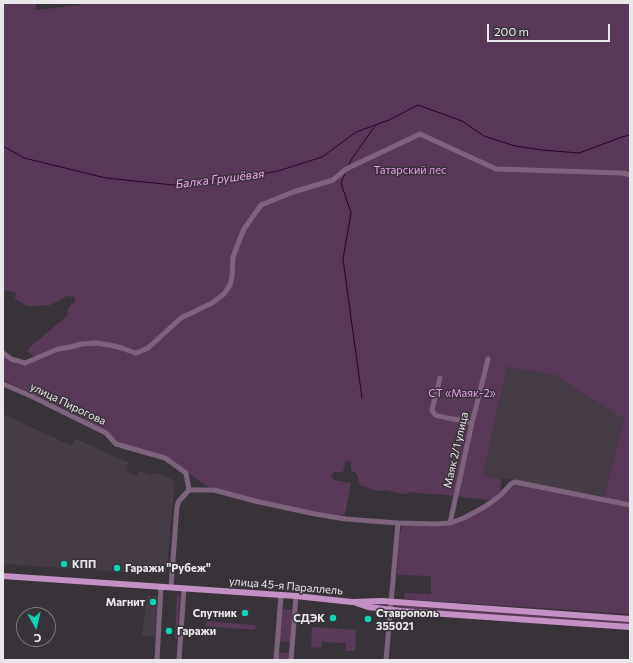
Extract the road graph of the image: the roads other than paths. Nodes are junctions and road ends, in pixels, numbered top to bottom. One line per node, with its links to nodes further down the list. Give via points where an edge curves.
1 (630, 175): 2 (street, via 496,168 420,134 346,169 333,180 261,205 241,236 233,257 230,285 224,294 212,303 181,318 148,348 135,353 110,345 82,344 58,349 25,363)
2 (3, 353)
3 (488, 359): 6 (street, Маяк 2/1 улица)
4 (440, 378): 6 (street, via 432,410 435,415)
5 (3, 384): 7 (street, улица Пирогова, via 106,433 116,444 165,458 186,473)
6 (472, 423): 10 (street, Маяк 2/1 улица)
7 (189, 490): 9 (street, via 214,490 315,514); 13 (street, via 177,506)
8 (630, 505): 10 (street, via 515,482 486,506)
9 (398, 523): 10 (street); 18 (street)
10 (450, 523)
11 (3, 576): 12 (main road, улица 45-я Параллель)
12 (161, 587): 13 (main road, улица 45-я Параллель); 22 (street)
13 (171, 588): 14 (main road, улица 45-я Параллель)
14 (184, 588): 15 (main road, улица 45-я Параллель); 23 (street)
15 (281, 595): 16 (main road, улица 45-я Параллель); 24 (street)
16 (296, 596): 17 (main road, улица 45-я Параллель); 25 (street)
17 (352, 602): 18 (main road, улица 45-я Параллель); 19 (main road, улица 45-я Параллель)
18 (391, 602): 19 (street); 20 (main road, улица 45-я Параллель)
19 (391, 610): 21 (main road, улица 45-я Параллель); 26 (street)
20 (630, 619)
21 (630, 627)
22 (157, 660)
23 (179, 660)
24 (276, 660)
25 (291, 660)
26 (386, 660)

